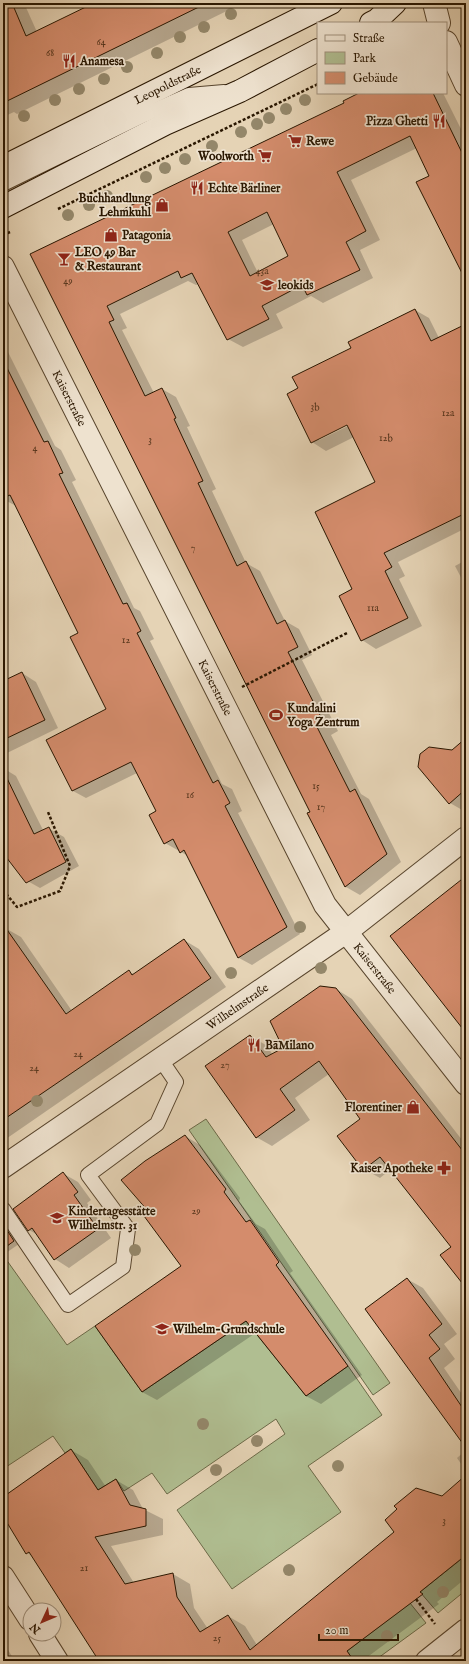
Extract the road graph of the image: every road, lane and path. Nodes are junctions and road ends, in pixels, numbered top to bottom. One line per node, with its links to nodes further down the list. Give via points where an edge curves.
1 (331, 3): 11 (street, Leopoldstraße)
2 (395, 3): 4 (street)
3 (434, 3): 5 (street)
4 (373, 22)
5 (439, 22)
6 (447, 44): 9 (street)
7 (317, 51): 10 (street)
8 (317, 84): 13 (path)
9 (466, 85)
10 (240, 91): 11 (lane, via 189,95); 12 (street, via 165,124)
11 (4, 169)
12 (3, 207)
13 (53, 212)
14 (17, 229): 15 (path)
15 (3, 235)
16 (3, 267): 18 (street, Kaiserstraße)
17 (347, 633): 18 (path)
18 (220, 698): 22 (street, Kaiserstraße, via 325,905)
19 (48, 812): 21 (path, via 70,866 60,891 17,907)
20 (466, 838): 22 (street, Wilhelmstraße)
21 (3, 890)
22 (346, 932): 23 (street, Wilhelmstraße); 24 (street, Kaiserstraße)
23 (160, 1060): 25 (street, Wilhelmstraße); 26 (lane, via 176,1082 157,1124 88,1175 128,1229 123,1267 68,1305)
24 (466, 1084)
25 (3, 1167)
26 (3, 1209)
27 (3, 1577): 29 (street)
28 (416, 1599): 30 (path)
29 (22, 1607)
30 (458, 1637): 33 (street)
31 (45, 1642): 32 (street)
32 (58, 1661)
33 (427, 1661)

